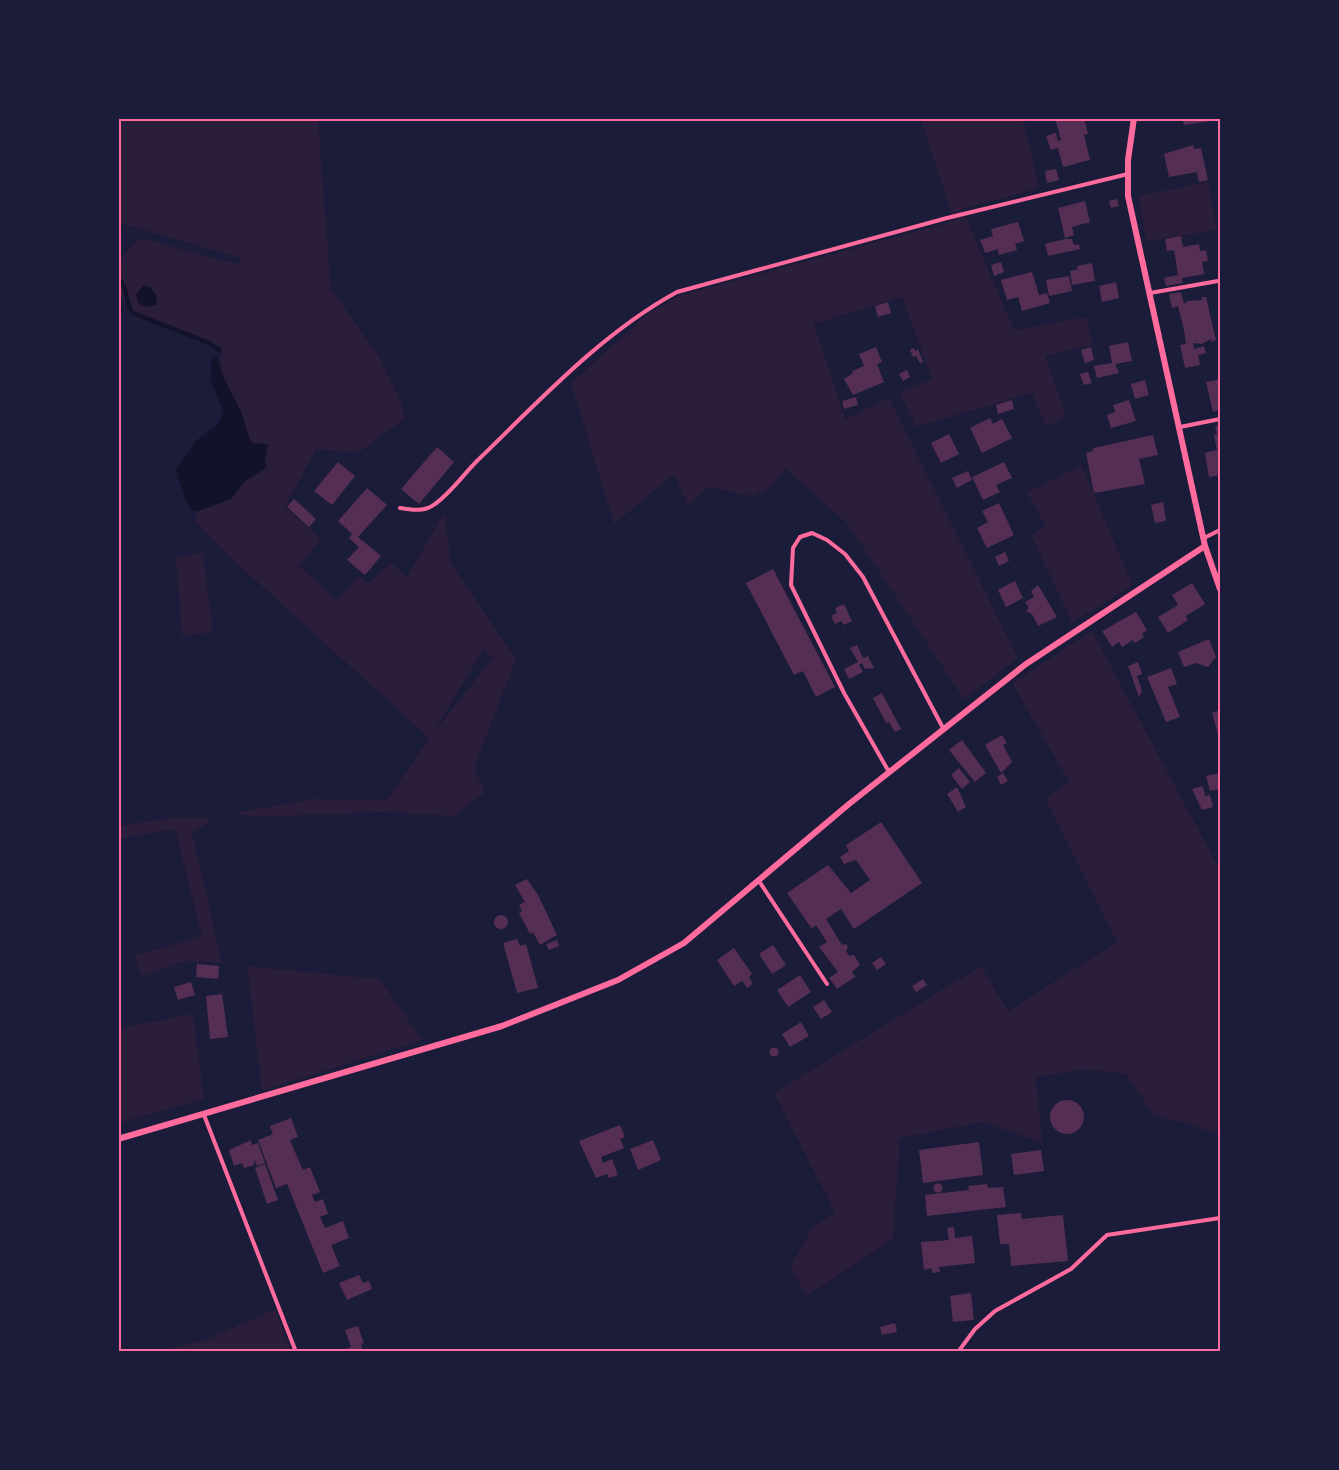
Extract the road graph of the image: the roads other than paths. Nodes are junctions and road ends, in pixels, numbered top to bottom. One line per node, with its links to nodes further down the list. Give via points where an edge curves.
1 (1134, 118): 2 (street)
2 (1128, 174): 4 (street, via 1128,196); 7 (lane, via 947,218 677,292 646,309 579,364 435,505 419,510)
3 (1218, 281): 4 (lane)
4 (1150, 293): 6 (street)
5 (1221, 419): 6 (lane)
6 (1180, 427): 9 (street)
7 (400, 508)
8 (1221, 530): 9 (lane)
9 (1204, 537): 10 (street)
10 (1205, 546): 11 (street); 12 (street, via 1026,664)
11 (1221, 589)
12 (944, 728): 13 (street); 13 (lane, via 863,577 845,554 827,540 812,533 800,537 792,556 791,585 844,693)
13 (889, 772): 14 (street)
14 (758, 880): 15 (lane); 16 (street, via 684,943 582,997 502,1026)
15 (827, 984)
16 (203, 1114): 17 (street); 19 (lane)
17 (118, 1139)
18 (1221, 1218): 20 (lane, via 1107,1235 1071,1269 995,1311)
19 (296, 1352)
20 (958, 1352)

